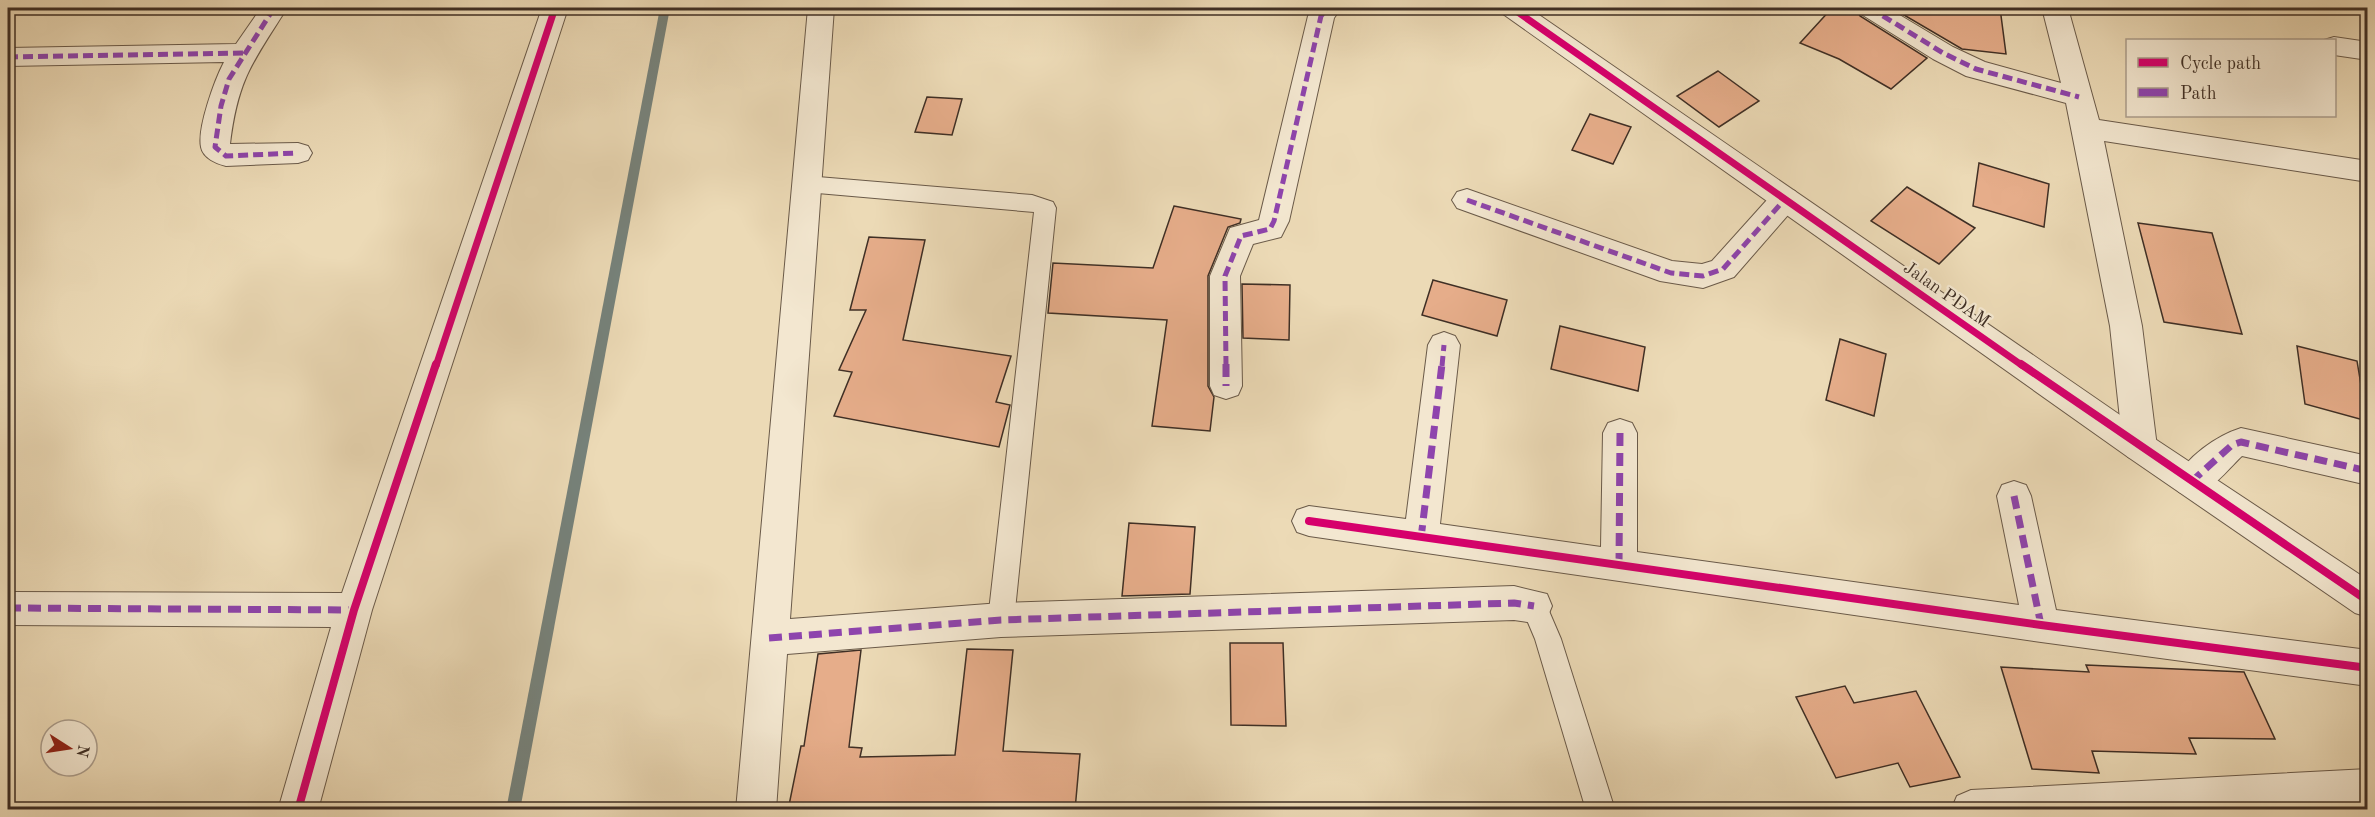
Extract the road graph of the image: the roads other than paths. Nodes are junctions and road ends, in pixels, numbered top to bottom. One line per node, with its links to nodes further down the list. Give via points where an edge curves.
1 (274, 8): 10 (street)
2 (555, 8): 32 (street)
3 (821, 8): 16 (street)
4 (1328, 8): 20 (street, via 1321,16 1274,221 1269,229 1241,236 1226,276)
5 (1512, 8): 17 (street, Jalan PDAM)
6 (1869, 8): 12 (street, via 1976,69)
7 (2055, 8): 12 (street)
8 (2336, 46): 9 (street)
9 (2367, 51)
10 (243, 53): 11 (street); 14 (street, via 221,105 215,147 225,156)
11 (8, 57)
12 (2079, 97): 13 (street)
13 (2087, 128): 15 (street); 22 (street, via 2126,326)
14 (298, 153)
15 (2367, 172)
16 (806, 184): 33 (lane, via 1032,203 1045,208); 35 (street)
17 (1785, 199): 18 (street, via 1723,269 1703,276 1671,273); 22 (street, Jalan PDAM)
18 (1467, 200)
19 (1444, 345): 27 (street)
20 (1226, 386)
21 (1620, 433): 28 (street)
22 (2140, 447): 24 (street, Jalan PDAM)
23 (2367, 471): 24 (street, via 2241,442 2232,445)
24 (2191, 482): 29 (street, Jalan PDAM)
25 (2014, 496): 34 (street)
26 (1310, 521): 27 (street)
27 (1421, 538): 28 (street)
28 (1619, 566): 34 (street)
29 (2367, 601)
30 (1533, 606): 33 (street, via 1514,603); 40 (lane, via 1548,639)
31 (8, 608): 32 (street)
32 (354, 610): 38 (street)
33 (1001, 620): 35 (street)
34 (2041, 626): 36 (street)
35 (769, 638): 39 (street)
36 (2367, 668)
37 (2367, 789): 41 (street)
38 (298, 810)
39 (756, 810)
40 (1601, 810)
41 (1971, 810)

